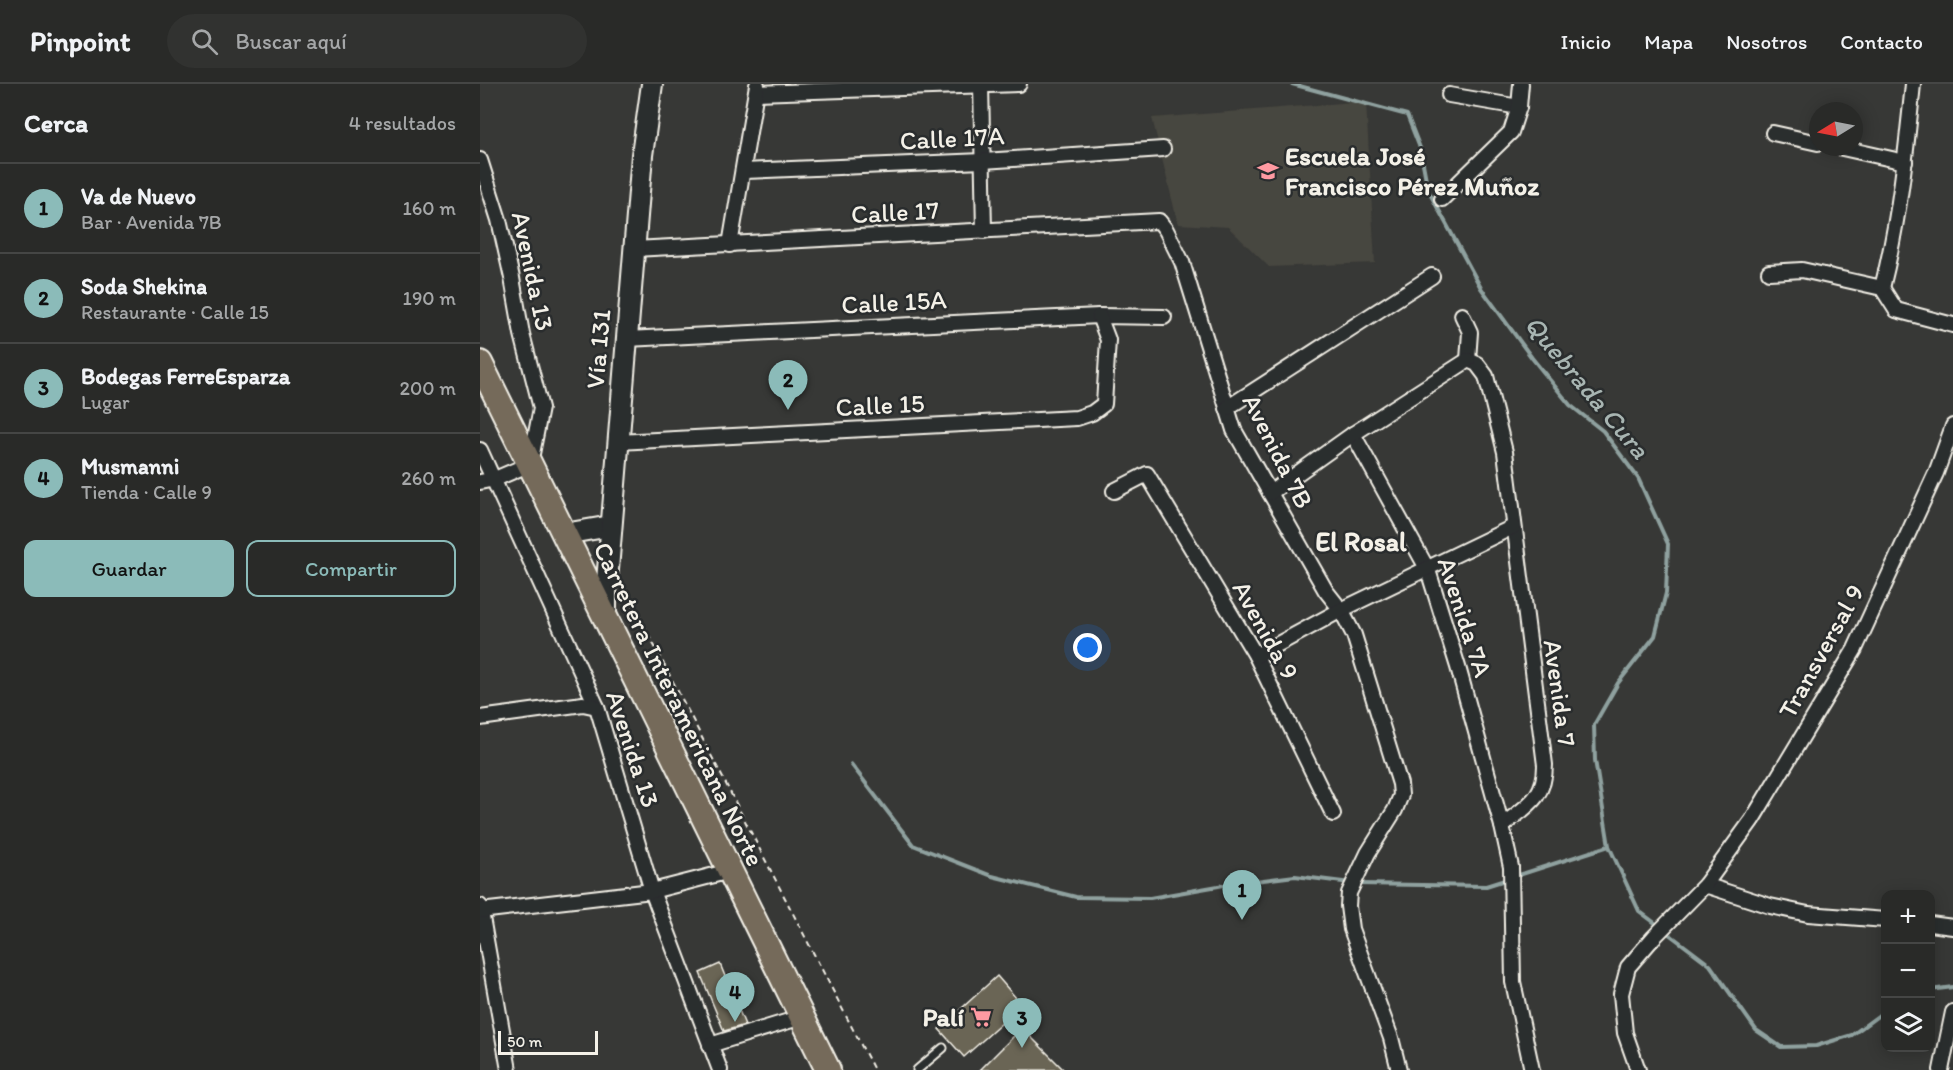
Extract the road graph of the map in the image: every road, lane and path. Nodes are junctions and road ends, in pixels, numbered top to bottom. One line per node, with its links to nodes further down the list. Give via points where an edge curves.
1 (652, 84): 22 (main road, Vía 131)
2 (1019, 84): 5 (street)
3 (1521, 84): 9 (street)
4 (1913, 84): 16 (street)
5 (981, 85): 6 (street); 15 (street)
6 (832, 87): 7 (street)
7 (756, 89): 17 (street)
8 (1449, 95): 9 (street)
9 (1519, 107): 18 (street, via 1511,132)
10 (1773, 133): 11 (street)
11 (1809, 141)
12 (1163, 149): 15 (street, Calle 17A)
13 (1863, 153): 16 (street)
14 (480, 160): 38 (street, Avenida 13, via 499,220 541,408)
15 (983, 161): 17 (street, Calle 17A); 20 (street)
16 (1905, 162): 25 (street)
17 (744, 171): 21 (street)
18 (1442, 200)
19 (1159, 221): 20 (street, Calle 17); 33 (street, Avenida 7B, via 1182,262)
20 (984, 231): 21 (street, Calle 17)
21 (730, 245): 22 (street, Calle 17)
22 (634, 249): 30 (main road, Vía 131)
23 (1769, 272): 25 (street, via 1803,270)
24 (1432, 276): 33 (street)
25 (1882, 288): 29 (street, via 1896,310)
26 (1462, 315): 31 (street, via 1470,332)
27 (1099, 316): 28 (street, Calle 15A); 30 (street, Calle 15A); 36 (street, Calle 15, via 1108,340 1104,404 1077,418)
28 (1164, 317)
29 (1953, 325)
30 (626, 339): 36 (main road, Vía 131)
31 (1468, 360): 35 (street); 44 (street, Avenida 7, via 1486,376 1504,452)
32 (480, 363): 38 (highway, Carretera Interamericana Norte)
33 (1227, 408): 42 (street, Avenida 7B, via 1234,430)
34 (1953, 426): 56 (street, Transversal 9, via 1936,474 1856,649 1752,820)
35 (1353, 434): 42 (street); 46 (street, Avenida 7A)
36 (618, 442): 43 (main road, Vía 131)
37 (480, 450): 39 (street, Avenida 13)
38 (530, 464): 39 (street); 45 (highway, Carretera Interamericana Norte)
39 (495, 479): 40 (street); 51 (street, Avenida 13)
40 (480, 482)
41 (1114, 491): 50 (street, Avenida 9, via 1147,474)
42 (1270, 493): 48 (street, Avenida 7B)
43 (611, 526): 45 (main road); 47 (main road, Vía 131)
44 (1513, 527): 46 (street); 54 (street, Avenida 7, via 1545,781 1538,795)
45 (570, 533): 49 (highway, Carretera Interamericana Norte)
46 (1428, 570): 48 (street); 54 (street, Avenida 7A)
47 (614, 589): 49 (main road, Vía 131); 69 (path)
48 (1341, 610): 50 (street); 71 (street, Avenida 7B, via 1354,635 1401,784 1395,810 1368,853 1349,893 1348,906 1351,929)
49 (606, 619): 55 (highway, Carretera Interamericana Norte)
50 (1256, 656): 53 (street, Avenida 9)
51 (597, 707): 52 (street, via 583,704); 57 (street, Avenida 13)
52 (480, 718)
53 (1333, 814)
54 (1502, 826): 72 (street, via 1511,867 1513,982)
55 (730, 871): 57 (street); 63 (highway, Carretera Interamericana Norte)
56 (1705, 885): 59 (street, via 1808,914); 73 (street, Transversal 9, via 1628,967 1621,994 1625,1033)
57 (652, 891): 58 (street); 64 (street, Avenida 13)
58 (480, 910): 66 (street)
59 (1881, 920)
60 (1935, 925): 61 (street)
61 (1953, 927)
62 (1953, 1012): 74 (street)
63 (802, 1017): 64 (street); 68 (highway, Carretera Interamericana Norte)
64 (710, 1046): 67 (street, Avenida 13)
65 (943, 1048): 70 (lane)
66 (509, 1070)
67 (720, 1070)
68 (828, 1070)
69 (874, 1070)
70 (917, 1070)
71 (1399, 1070)
72 (1532, 1070)
73 (1638, 1070)
74 (1941, 1070)

